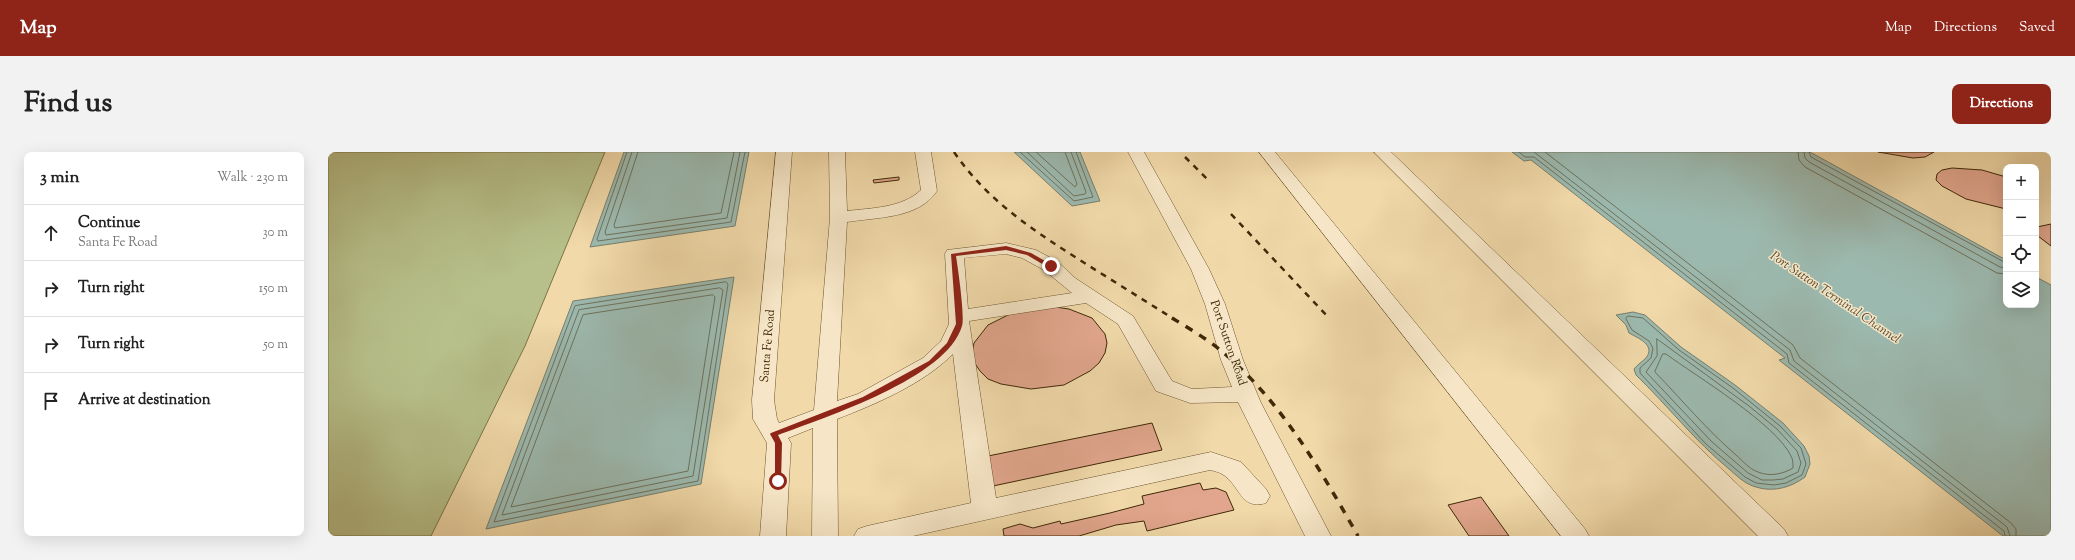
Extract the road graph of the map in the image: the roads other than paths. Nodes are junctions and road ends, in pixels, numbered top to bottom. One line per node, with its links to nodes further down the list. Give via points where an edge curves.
1 (784, 152): 12 (street, Santa Fe Road, via 764,400 765,419)
2 (837, 152): 7 (street)
3 (923, 152): 7 (street, via 929,191 918,202 904,208)
4 (1136, 152): 10 (street, Port Sutton Road, via 1200,269)
5 (1267, 152): 19 (street)
6 (1382, 152): 20 (street)
7 (839, 218): 11 (street)
8 (1091, 296): 9 (street); 9 (street, via 1068,282 1051,266 1029,254 1006,248 954,254); 10 (street, via 1126,320 1164,386 1190,396)
9 (959, 320): 11 (street, via 950,344 931,363 866,399); 14 (street)
10 (1246, 394): 18 (street, Port Sutton Road)
11 (825, 414): 12 (street); 16 (street)
12 (774, 434): 15 (street, Santa Fe Road, via 779,443)
13 (1257, 496): 14 (street, via 1232,468 1211,461)
14 (985, 510): 17 (street)
15 (773, 536)
16 (825, 536)
17 (867, 536)
18 (1318, 536)
19 (1576, 536)
20 (1775, 536)

